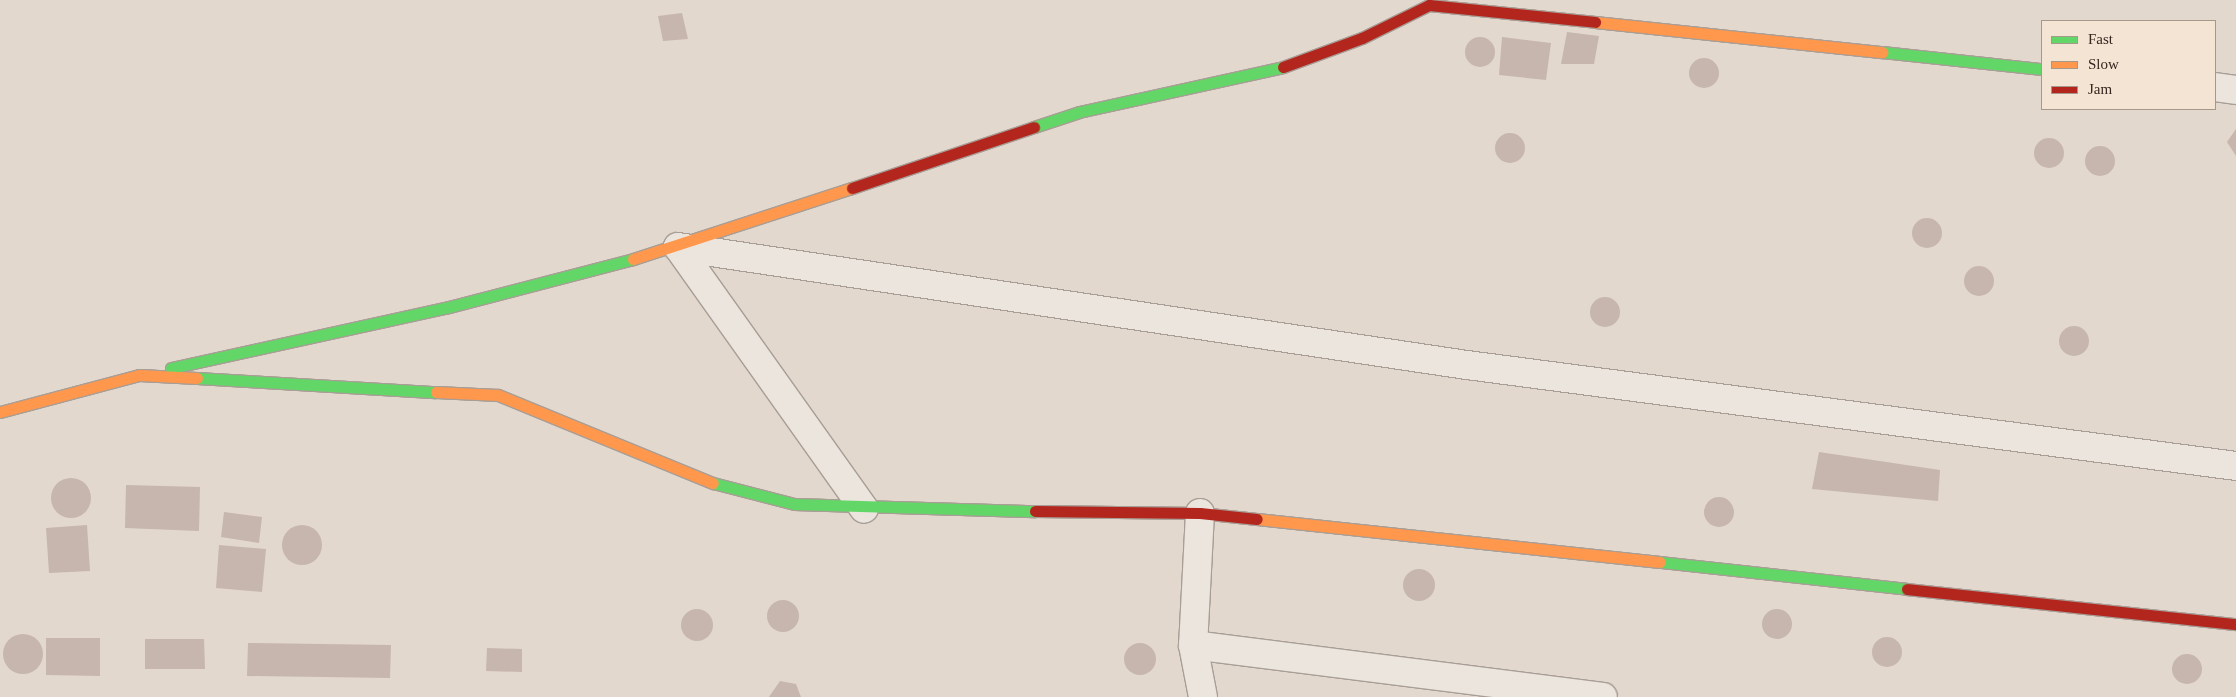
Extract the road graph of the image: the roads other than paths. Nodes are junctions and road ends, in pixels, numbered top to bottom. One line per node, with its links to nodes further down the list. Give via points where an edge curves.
1 (2041, 69): 4 (street, via 1429,5 1362,38 1285,66 1079,112)
2 (2216, 88): 3 (street)
3 (2236, 90)
4 (678, 247): 5 (street, via 449,307); 7 (street, via 1457,363); 8 (street)
5 (139, 375): 6 (street); 8 (street, via 498,395 726,489 794,504)
6 (0, 412)
7 (2236, 466)
8 (864, 510): 9 (street)
9 (1200, 513): 10 (street); 11 (street)
10 (2236, 624)
11 (1193, 645): 12 (street); 13 (street)
12 (1203, 697)
13 (1603, 697)

